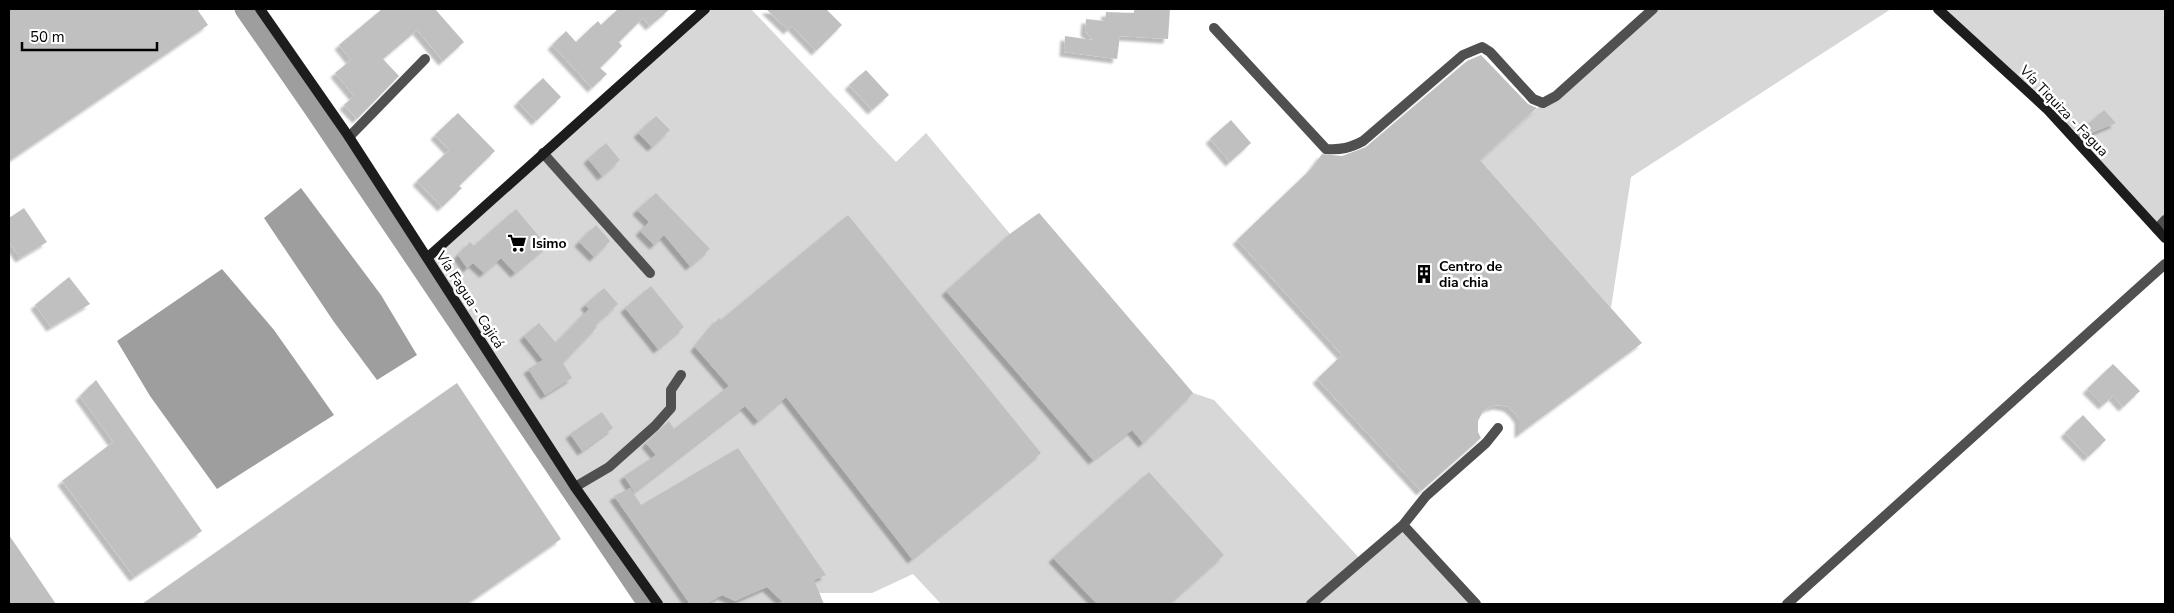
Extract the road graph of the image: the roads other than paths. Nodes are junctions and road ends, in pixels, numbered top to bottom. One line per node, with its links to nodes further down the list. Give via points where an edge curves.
1 (260, 9): 7 (street, Vía Fagua - Cajicá)
2 (705, 9): 8 (street)
3 (1652, 9): 5 (street, via 1556,96 1543,103 1533,98 1482,47 1463,55 1363,141 1341,150 1326,149)
4 (1938, 9): 10 (street, Vía Tiquiza - Fagua, via 2047,109)
5 (1214, 28)
6 (426, 59): 7 (street)
7 (349, 137): 12 (street, Vía Fagua - Cajicá)
8 (544, 153): 12 (street); 14 (street)
9 (2165, 220): 10 (street)
10 (2157, 229): 11 (street, Vía Tiquiza - Fagua)
11 (2165, 238)
12 (427, 258): 17 (street, Vía Fagua - Cajicá)
13 (2165, 264): 22 (street)
14 (650, 273)
15 (681, 375): 17 (street, via 671,390 670,408 656,426 608,467)
16 (1498, 428): 18 (street, via 1486,443 1426,496)
17 (575, 487): 19 (street, Vía Fagua - Cajicá)
18 (1403, 525): 20 (street); 21 (street)
19 (658, 604)
20 (1311, 604)
21 (1476, 604)
22 (1787, 604)

